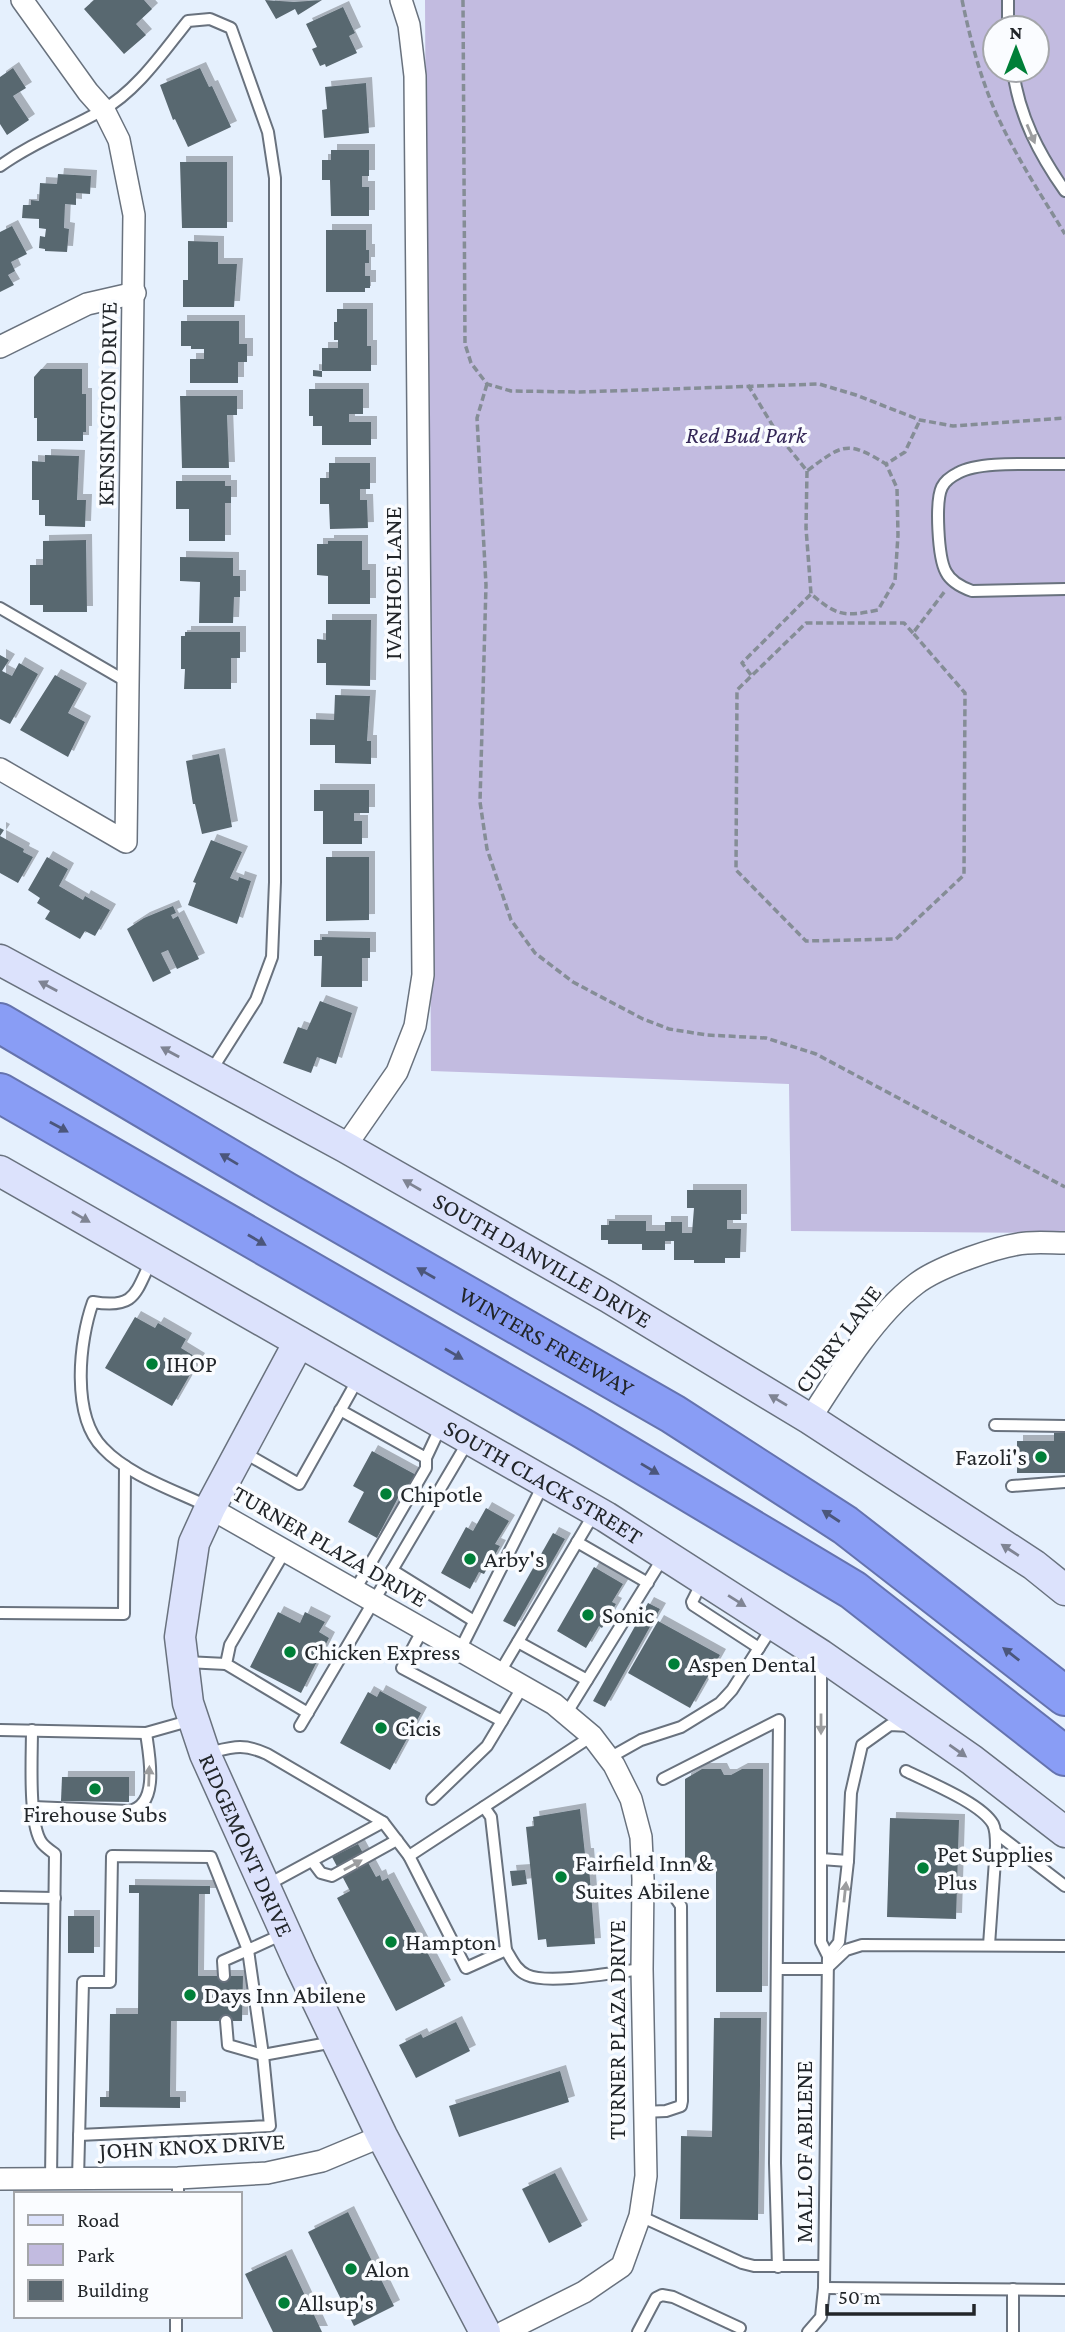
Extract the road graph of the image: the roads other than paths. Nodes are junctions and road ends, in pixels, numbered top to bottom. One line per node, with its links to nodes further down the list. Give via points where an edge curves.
1 (22, 0): 4 (street, KENSINGTON DRIVE)
2 (401, 0): 18 (street, IVANHOE LANE, via 415,76 423,975 415,1026 397,1072)
3 (1016, 84): 6 (lane, one-way to 6, via 1035,145)
4 (104, 110): 5 (lane, via 23,149); 7 (street, KENSINGTON DRIVE, via 119,139 134,215); 16 (lane, via 146,74 188,21 210,19 231,28 268,132 275,178 272,957 256,1000)
5 (0, 166)
6 (1065, 191)
7 (135, 293): 8 (street, via 87,304); 12 (street, KENSINGTON DRIVE)
8 (0, 347)
9 (1065, 464): 10 (lane, via 973,466 948,479 940,497 940,552 946,573 960,587 972,591)
10 (1065, 589)
11 (0, 608): 12 (lane)
12 (129, 683): 13 (street, KENSINGTON DRIVE, via 126,842)
13 (0, 769)
14 (0, 960): 16 (main road, SOUTH DANVILLE DRIVE, one-way to 14)
15 (0, 1023): 58 (highway, WINTERS FREEWAY, one-way to 15, via 845,1525 673,1414)
16 (210, 1074): 18 (main road, SOUTH DANVILLE DRIVE)
17 (0, 1093): 70 (highway, one-way to 70, via 582,1428 853,1590)
18 (345, 1147): 25 (main road, SOUTH DANVILLE DRIVE, one-way to 18)
19 (0, 1171): 21 (main road, SOUTH CLACK STREET, one-way to 21)
20 (1065, 1243): 25 (street, CURRY LANE, via 1025,1243 963,1259 918,1283 889,1309)
21 (153, 1258): 22 (main road, SOUTH CLACK STREET); 32 (lane, via 134,1296 111,1305 93,1302 80,1352 89,1426 101,1447)
22 (299, 1342): 23 (main road, SOUTH CLACK STREET); 30 (main road, RIDGEMONT DRIVE)
23 (359, 1377): 24 (lane); 26 (main road, SOUTH CLACK STREET)
24 (340, 1410): 30 (lane, via 299,1484); 31 (lane)
25 (810, 1419): 44 (main road, SOUTH DANVILLE DRIVE, one-way to 25)
26 (441, 1424): 29 (main road, SOUTH CLACK STREET); 31 (lane)
27 (995, 1425): 28 (lane)
28 (1065, 1426)
29 (470, 1440): 34 (main road, SOUTH CLACK STREET); 41 (lane)
30 (241, 1451): 36 (main road, RIDGEMONT DRIVE)
31 (426, 1458): 43 (lane, via 426,1468)
32 (125, 1466): 36 (lane); 46 (lane, via 124,1614)
33 (1065, 1482): 35 (lane)
34 (544, 1483): 37 (main road, SOUTH CLACK STREET); 47 (lane)
35 (1012, 1486)
36 (210, 1508): 39 (street, TURNER PLAZA DRIVE); 53 (main road, RIDGEMONT DRIVE, via 194,1543 180,1637)
37 (595, 1511): 38 (lane); 40 (main road, SOUTH CLACK STREET)
38 (577, 1542): 42 (lane); 50 (lane)
39 (285, 1551): 43 (street, TURNER PLAZA DRIVE); 54 (lane, via 230,1645)
40 (665, 1555): 42 (lane); 49 (main road, SOUTH CLACK STREET, via 703,1579)
41 (392, 1570): 45 (lane); 47 (lane)
42 (648, 1583): 56 (lane)
43 (355, 1590): 45 (street, TURNER PLAZA DRIVE)
44 (1065, 1590)
45 (374, 1601): 48 (street, TURNER PLAZA DRIVE); 59 (lane)
46 (0, 1612)
47 (474, 1621): 51 (lane)
48 (423, 1629): 51 (street, TURNER PLAZA DRIVE); 62 (lane, via 402,1668)
49 (767, 1636): 52 (main road, SOUTH CLACK STREET); 71 (lane, via 720,1703 681,1727 641,1740)
50 (518, 1642): 55 (lane); 56 (lane)
51 (460, 1650): 55 (street, TURNER PLAZA DRIVE)
52 (821, 1655): 64 (main road, SOUTH CLACK STREET); 82 (lane, MALL OF ABILENE, one-way to 82)
53 (183, 1662): 54 (lane); 61 (main road, RIDGEMONT DRIVE)
54 (226, 1664): 59 (lane)
55 (500, 1672): 57 (street, TURNER PLAZA DRIVE)
56 (587, 1680): 60 (lane)
57 (523, 1686): 60 (street, TURNER PLAZA DRIVE); 62 (lane)
58 (1065, 1696)
59 (308, 1713): 63 (lane)
60 (566, 1714): 68 (street, TURNER PLAZA DRIVE)
61 (194, 1720): 67 (lane); 69 (main road, RIDGEMONT DRIVE)
62 (502, 1721): 74 (lane, via 486,1746)
63 (300, 1726)
64 (922, 1726): 78 (main road, SOUTH CLACK STREET, one-way to 78); 84 (lane, via 890,1725 862,1745 851,1793)
65 (0, 1730): 66 (lane)
66 (32, 1730): 67 (lane); 75 (lane)
67 (146, 1733): 75 (lane, one-way to 67, via 129,1811 142,1805 149,1788)
68 (592, 1736): 71 (street, TURNER PLAZA DRIVE); 76 (lane)
69 (205, 1754): 77 (lane, via 251,1747); 85 (main road, RIDGEMONT DRIVE)
70 (1065, 1756)
71 (609, 1758): 87 (street, TURNER PLAZA DRIVE, via 631,1799 641,1837)
72 (906, 1771): 79 (lane, via 981,1811)
73 (663, 1780): 97 (lane, via 779,1720)
74 (432, 1799)
75 (33, 1807): 89 (lane, via 40,1842 54,1854)
76 (484, 1807): 81 (lane); 94 (lane, via 491,1817)
77 (383, 1822): 80 (lane); 83 (lane)
78 (1065, 1832)
79 (996, 1833): 86 (lane); 91 (lane)
80 (397, 1840): 81 (lane); 83 (lane, one-way to 80, via 321,1873 332,1876)
81 (409, 1856): 94 (lane, via 466,1968)
82 (821, 1859): 84 (lane); 95 (lane, MALL OF ABILENE, via 821,1942)
83 (312, 1861): 85 (lane)
84 (848, 1861): 95 (lane, one-way to 84, via 839,1942)
85 (264, 1886): 90 (main road, RIDGEMONT DRIVE)
86 (1065, 1886)
87 (643, 1889): 96 (street, TURNER PLAZA DRIVE); 103 (lane, via 672,1892 681,1906 682,2101 681,2106 666,2111)
88 (0, 1897): 89 (lane)
89 (54, 1898): 107 (lane)
90 (285, 1933): 93 (lane); 101 (main road, RIDGEMONT DRIVE)
91 (989, 1945): 92 (lane); 98 (lane, via 862,1945 846,1950)
92 (1065, 1946)
93 (248, 1950): 99 (lane, via 223,1961); 102 (lane); 104 (lane, via 211,1857 112,1856 110,1982 83,1982)
94 (506, 1950): 96 (lane, via 514,1965 527,1975 544,1979)
95 (828, 1956): 98 (lane, MALL OF ABILENE)
96 (642, 1969): 103 (street, TURNER PLAZA DRIVE)
97 (778, 1969): 98 (lane); 112 (lane)
98 (826, 1969): 111 (lane, MALL OF ABILENE)
99 (224, 1976)
100 (226, 2021): 102 (lane, via 228,2045)
101 (336, 2041): 102 (lane); 105 (main road, RIDGEMONT DRIVE)
102 (263, 2055): 104 (lane, via 270,2126)
103 (643, 2112): 110 (street, TURNER PLAZA DRIVE, via 646,2176)
104 (79, 2136): 108 (lane)
105 (382, 2136): 109 (street, JOHN KNOX DRIVE, via 322,2161); 117 (main road, RIDGEMONT DRIVE)
106 (0, 2179): 107 (street, JOHN KNOX DRIVE)
107 (51, 2179): 108 (street, JOHN KNOX DRIVE)
108 (78, 2179): 109 (street, JOHN KNOX DRIVE)
109 (178, 2186)
110 (640, 2216): 112 (lane, via 742,2263); 118 (street, TURNER PLAZA DRIVE, via 622,2266 584,2292)
111 (824, 2266): 112 (lane); 113 (lane, MALL OF ABILENE)
112 (778, 2267)
113 (824, 2288): 114 (lane); 120 (lane, MALL OF ABILENE, via 821,2317)
114 (1013, 2289): 115 (lane); 121 (lane)
115 (1065, 2290)
116 (740, 2328): 119 (lane, via 662,2295)
117 (485, 2332)
118 (504, 2332)
119 (638, 2332)
120 (808, 2332)
121 (1013, 2332)

